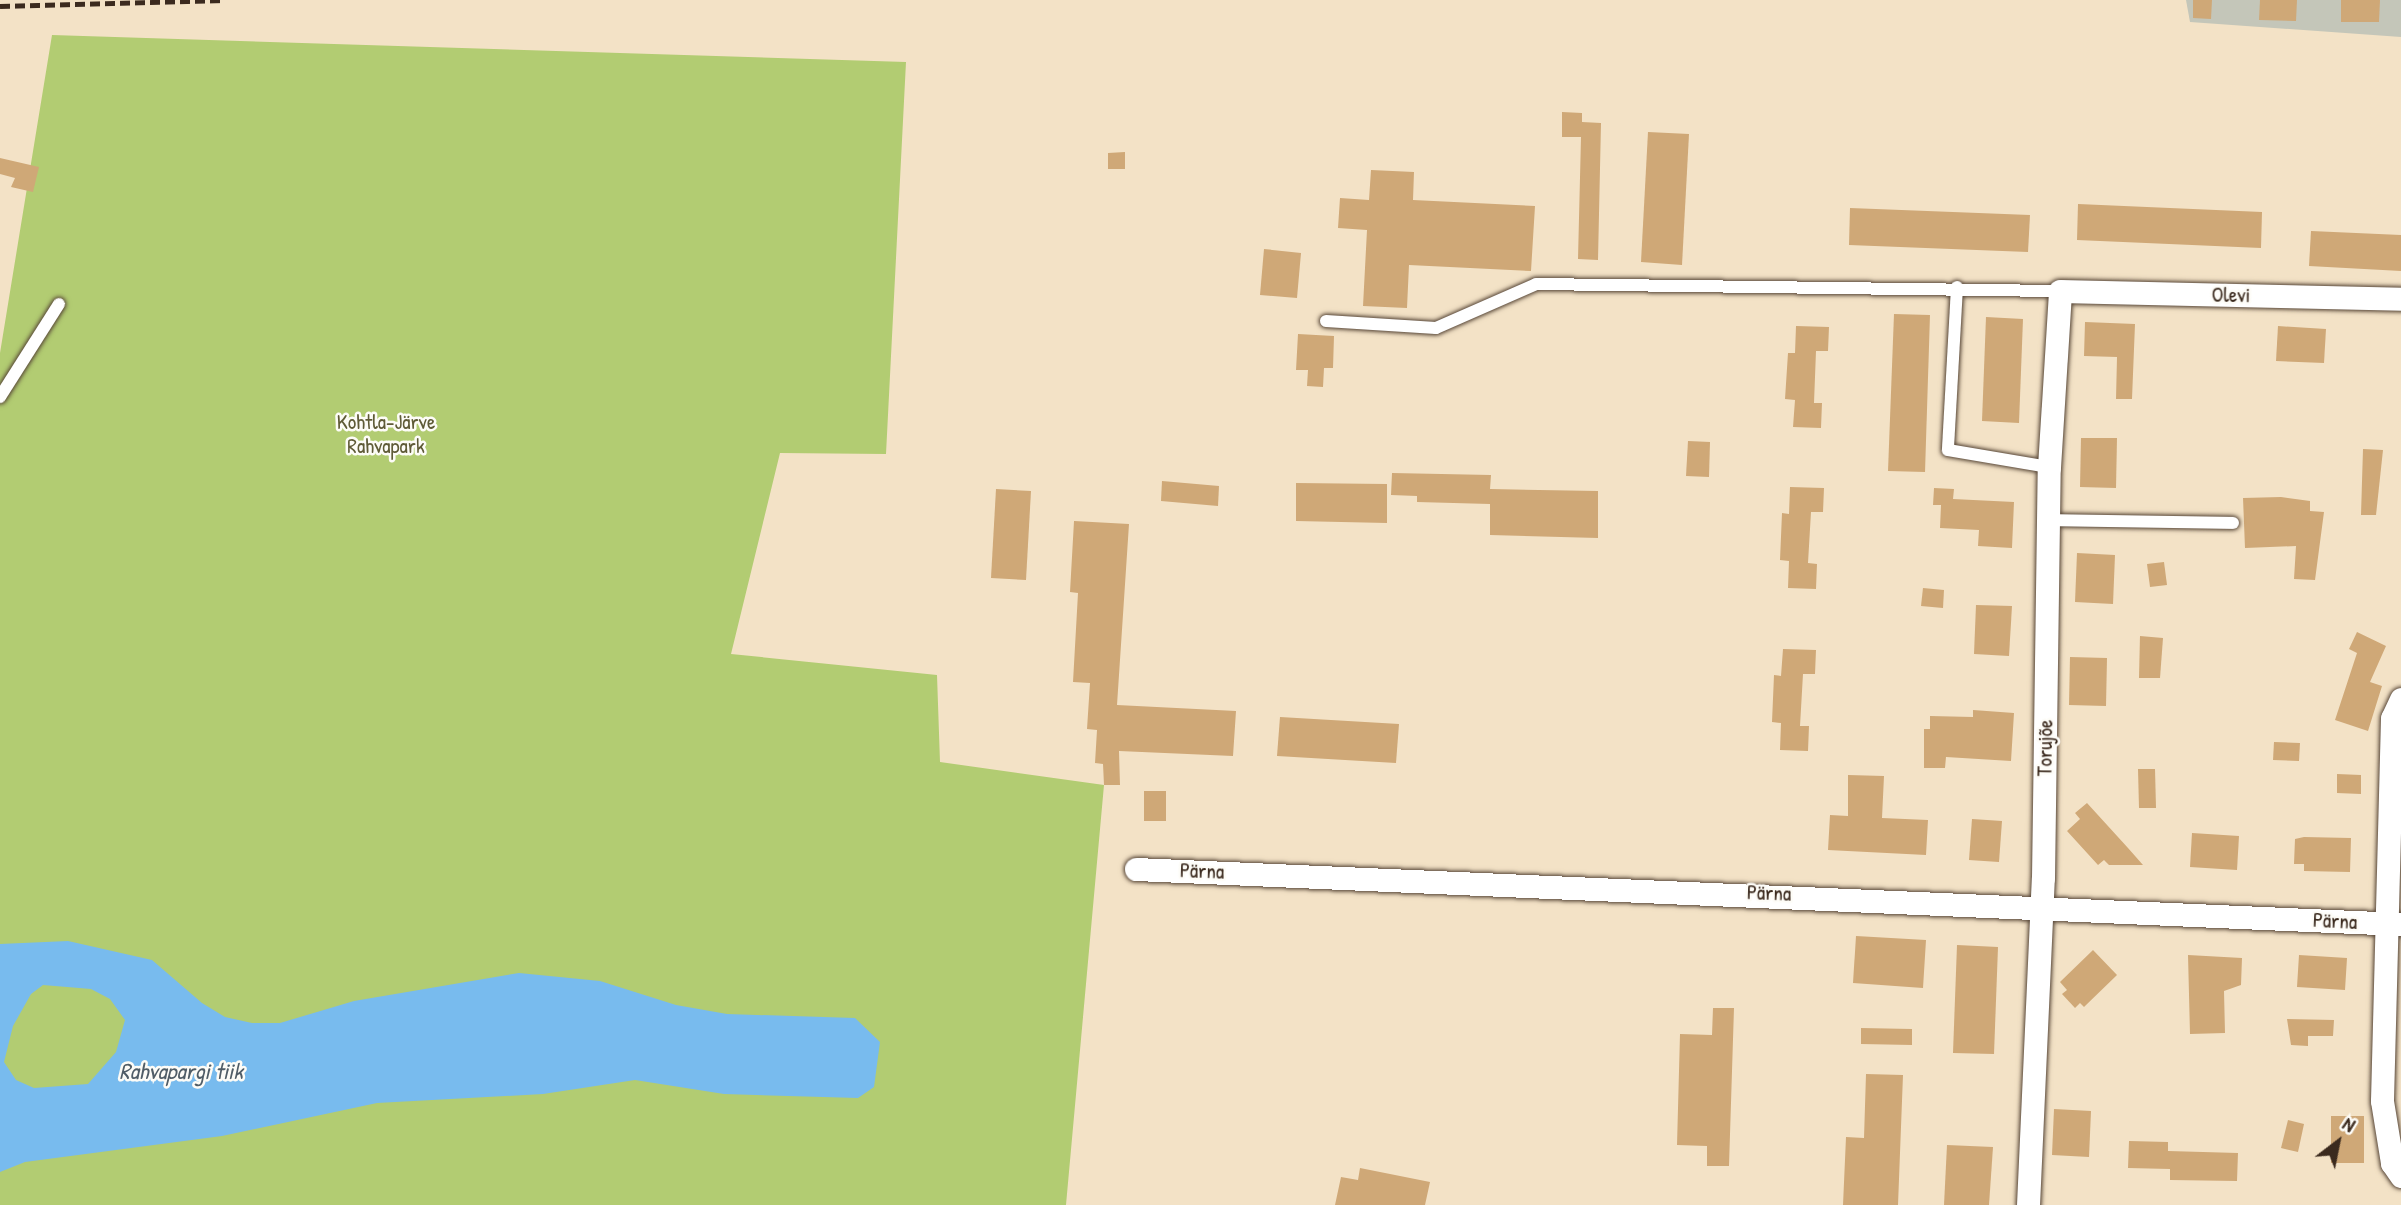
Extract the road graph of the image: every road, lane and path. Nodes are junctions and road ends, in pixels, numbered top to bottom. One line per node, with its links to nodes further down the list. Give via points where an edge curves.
1 (1957, 287): 2 (lane); 5 (lane, via 1877,291 1536,284 1436,328); 7 (lane, via 1948,450)
2 (2060, 291): 3 (street, Olevi); 7 (street, Torujõe)
3 (2401, 299)
4 (59, 304): 6 (lane)
5 (1326, 321)
6 (0, 397)
7 (2049, 467): 8 (street, Torujõe)
8 (2048, 520): 9 (lane); 12 (street, Torujõe)
9 (2234, 523)
10 (2401, 699): 13 (street, via 2392,718)
11 (1136, 869): 12 (street, Pärna)
12 (2041, 906): 13 (street, Pärna); 15 (street, Torujõe)
13 (2394, 923): 14 (street, via 2382,1101 2392,1163)
14 (2401, 1176)
15 (2028, 1205)

